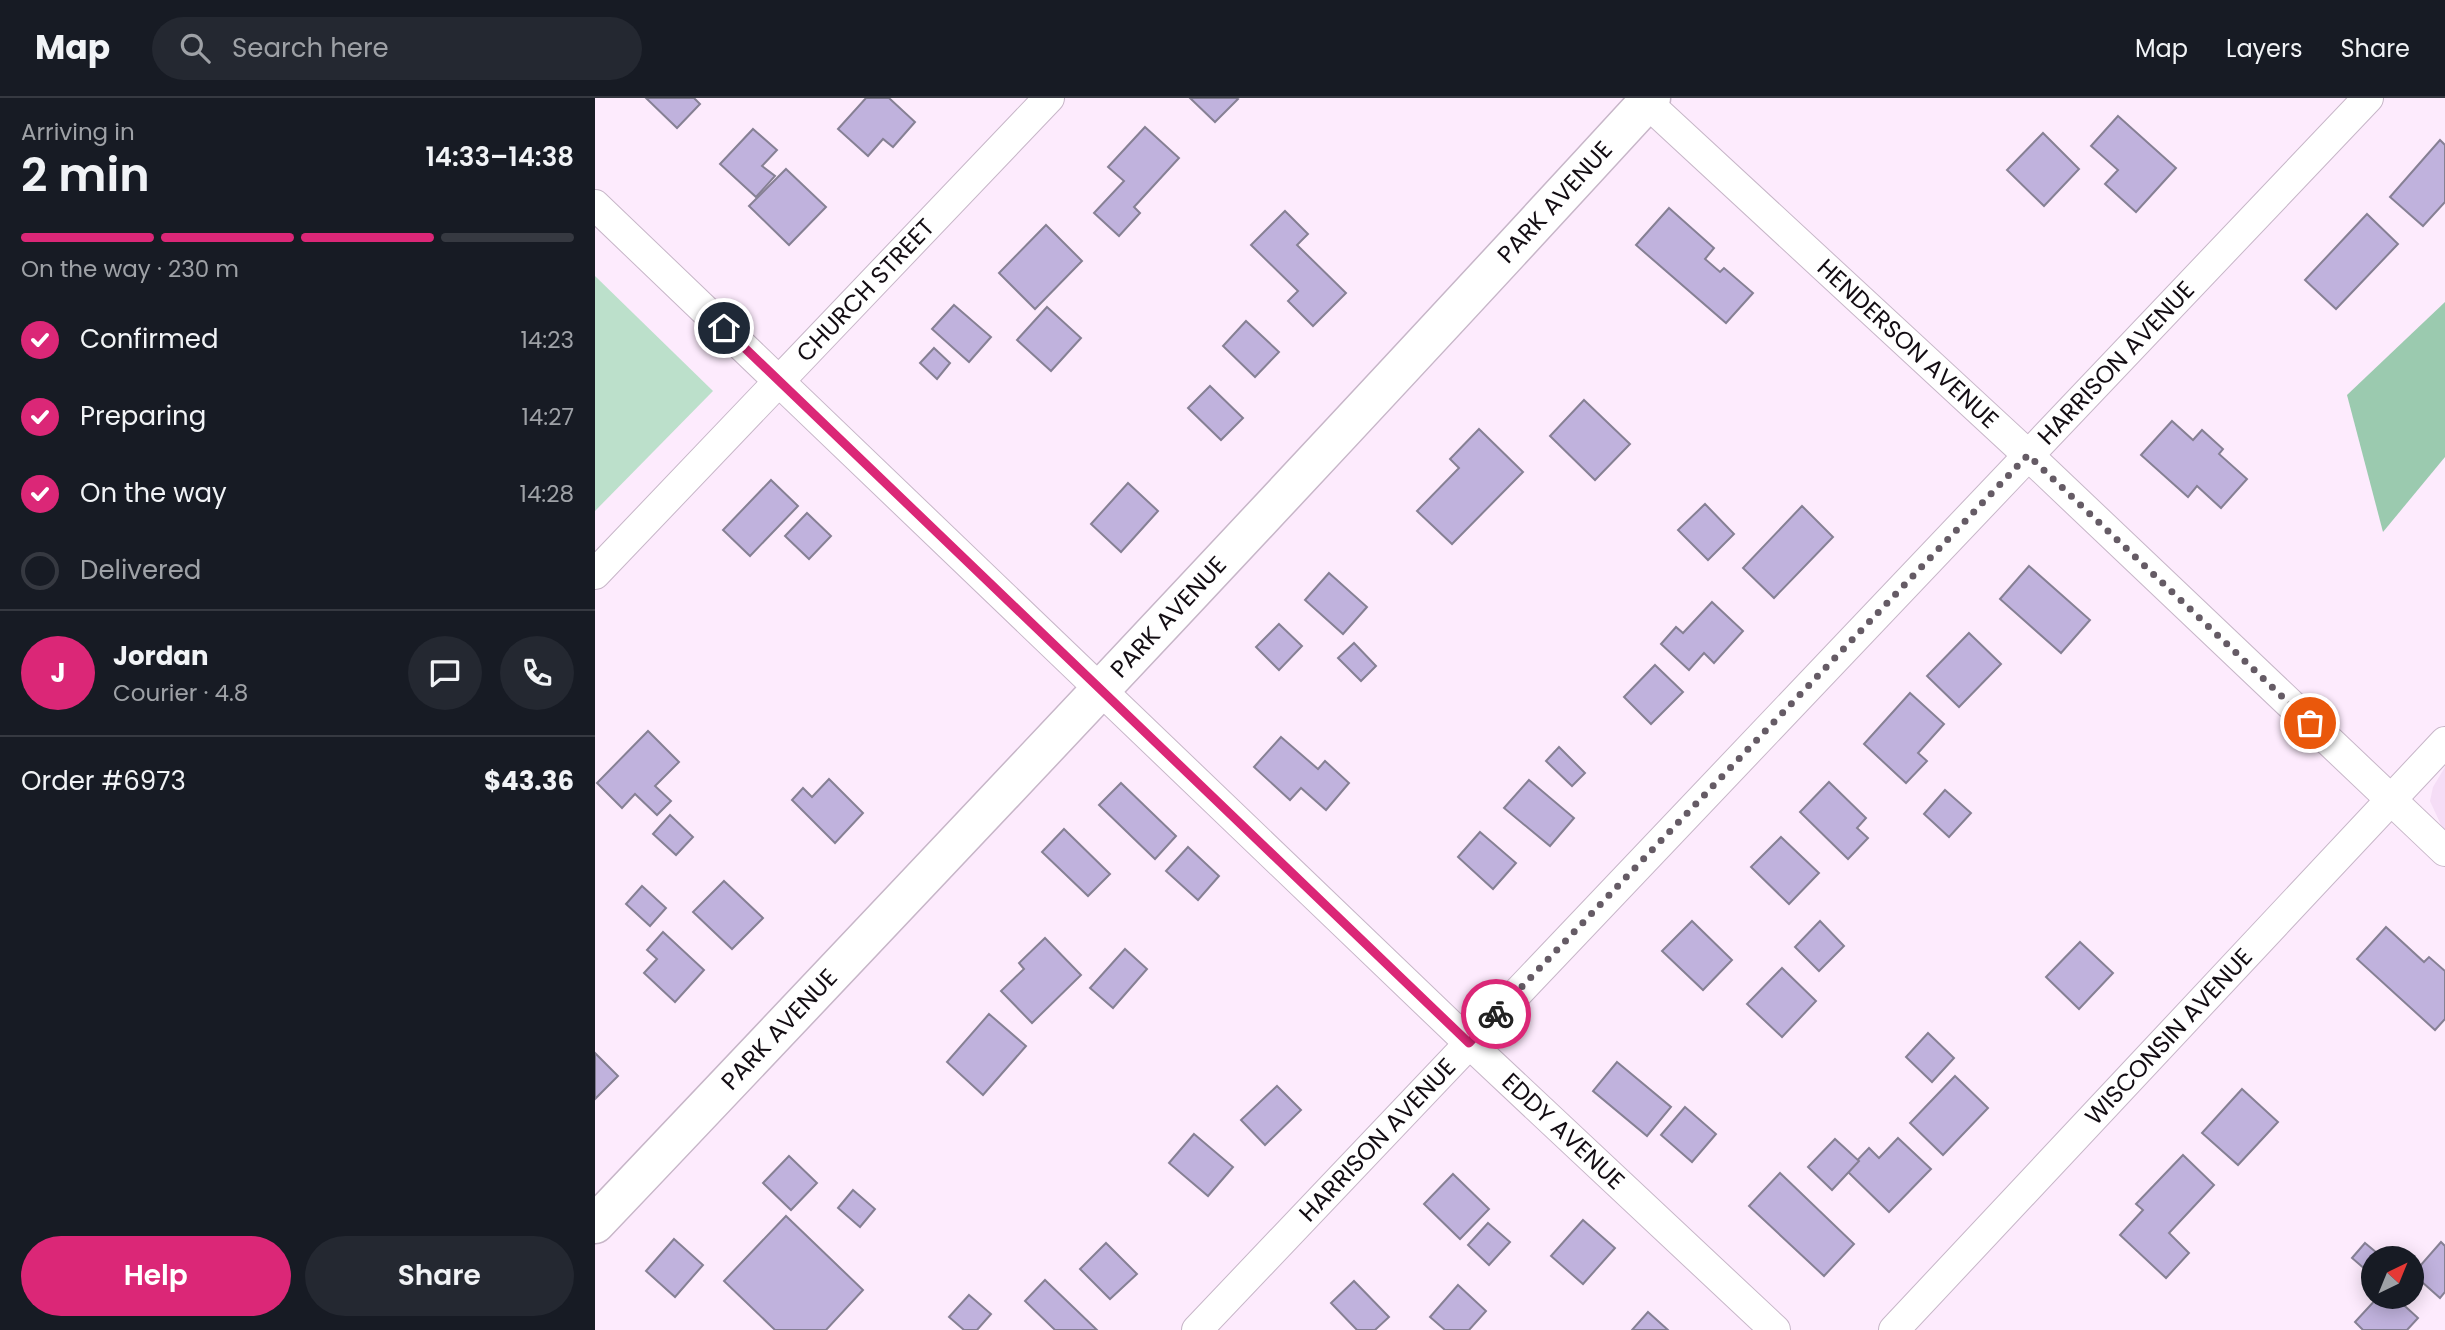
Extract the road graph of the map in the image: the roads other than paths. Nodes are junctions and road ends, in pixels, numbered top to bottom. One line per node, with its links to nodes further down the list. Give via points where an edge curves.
1 (1049, 98): 5 (street, CHURCH STREET)
2 (2368, 98): 6 (street, HARRISON AVENUE)
3 (1647, 100): 6 (street, HENDERSON AVENUE); 8 (street, PARK AVENUE)
4 (595, 205): 5 (street, EDDY AVENUE)
5 (780, 380): 7 (street, CHURCH STREET); 8 (street, EDDY AVENUE)
6 (2028, 455): 10 (street, HENDERSON AVENUE); 12 (street, HARRISON AVENUE)
7 (595, 574)
8 (1101, 690): 12 (street, EDDY AVENUE); 13 (street, PARK AVENUE)
9 (2445, 742): 10 (street, WISCONSIN AVENUE)
10 (2391, 800): 11 (street, HENDERSON AVENUE); 16 (street, WISCONSIN AVENUE)
11 (2445, 851)
12 (1469, 1043): 14 (street, HARRISON AVENUE); 15 (street, EDDY AVENUE)
13 (595, 1224)
14 (1197, 1330)
15 (1775, 1330)
16 (1894, 1330)

